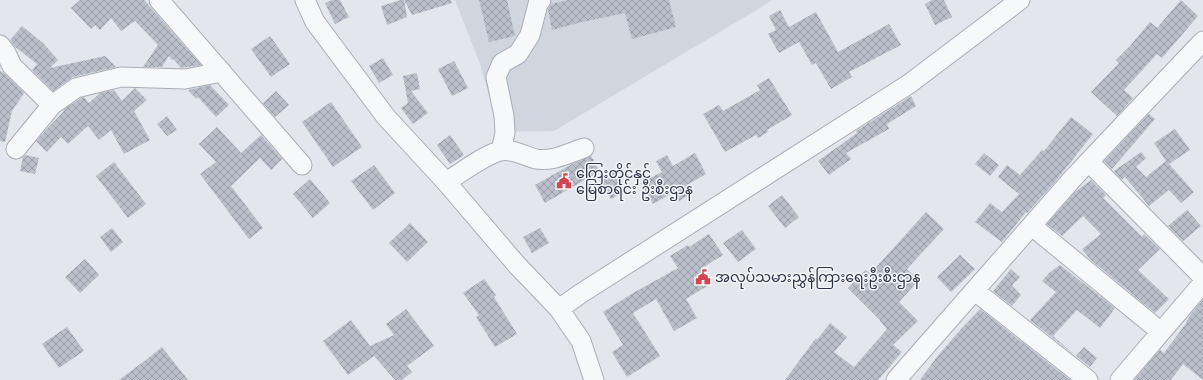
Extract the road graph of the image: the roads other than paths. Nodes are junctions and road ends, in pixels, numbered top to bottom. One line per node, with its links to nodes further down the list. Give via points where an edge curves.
1 (159, 0): 7 (street)
2 (541, 0): 11 (street, via 530,35 518,54 502,63 496,77 504,116 505,133)
3 (1020, 0): 19 (street, via 909,84)
4 (308, 1): 14 (street, via 315,22 386,117)
5 (1203, 41): 12 (street)
6 (0, 46): 8 (street, via 12,66)
7 (222, 72): 8 (street, via 185,80 121,77 76,88); 13 (street)
8 (52, 105): 10 (street)
9 (584, 148): 11 (street, via 549,160 536,159 518,152)
10 (16, 149)
11 (501, 151): 14 (street)
12 (1089, 162): 15 (street); 16 (street)
13 (302, 166)
14 (446, 182): 19 (street, via 516,264)
15 (1032, 226): 18 (street); 20 (street)
16 (1203, 277)
17 (1203, 283): 20 (street)
18 (975, 291): 22 (street); 23 (street)
19 (559, 309): 21 (street, via 581,341)
20 (1160, 332): 24 (street)
21 (594, 380)
22 (896, 380)
23 (1088, 380)
24 (1120, 380)

